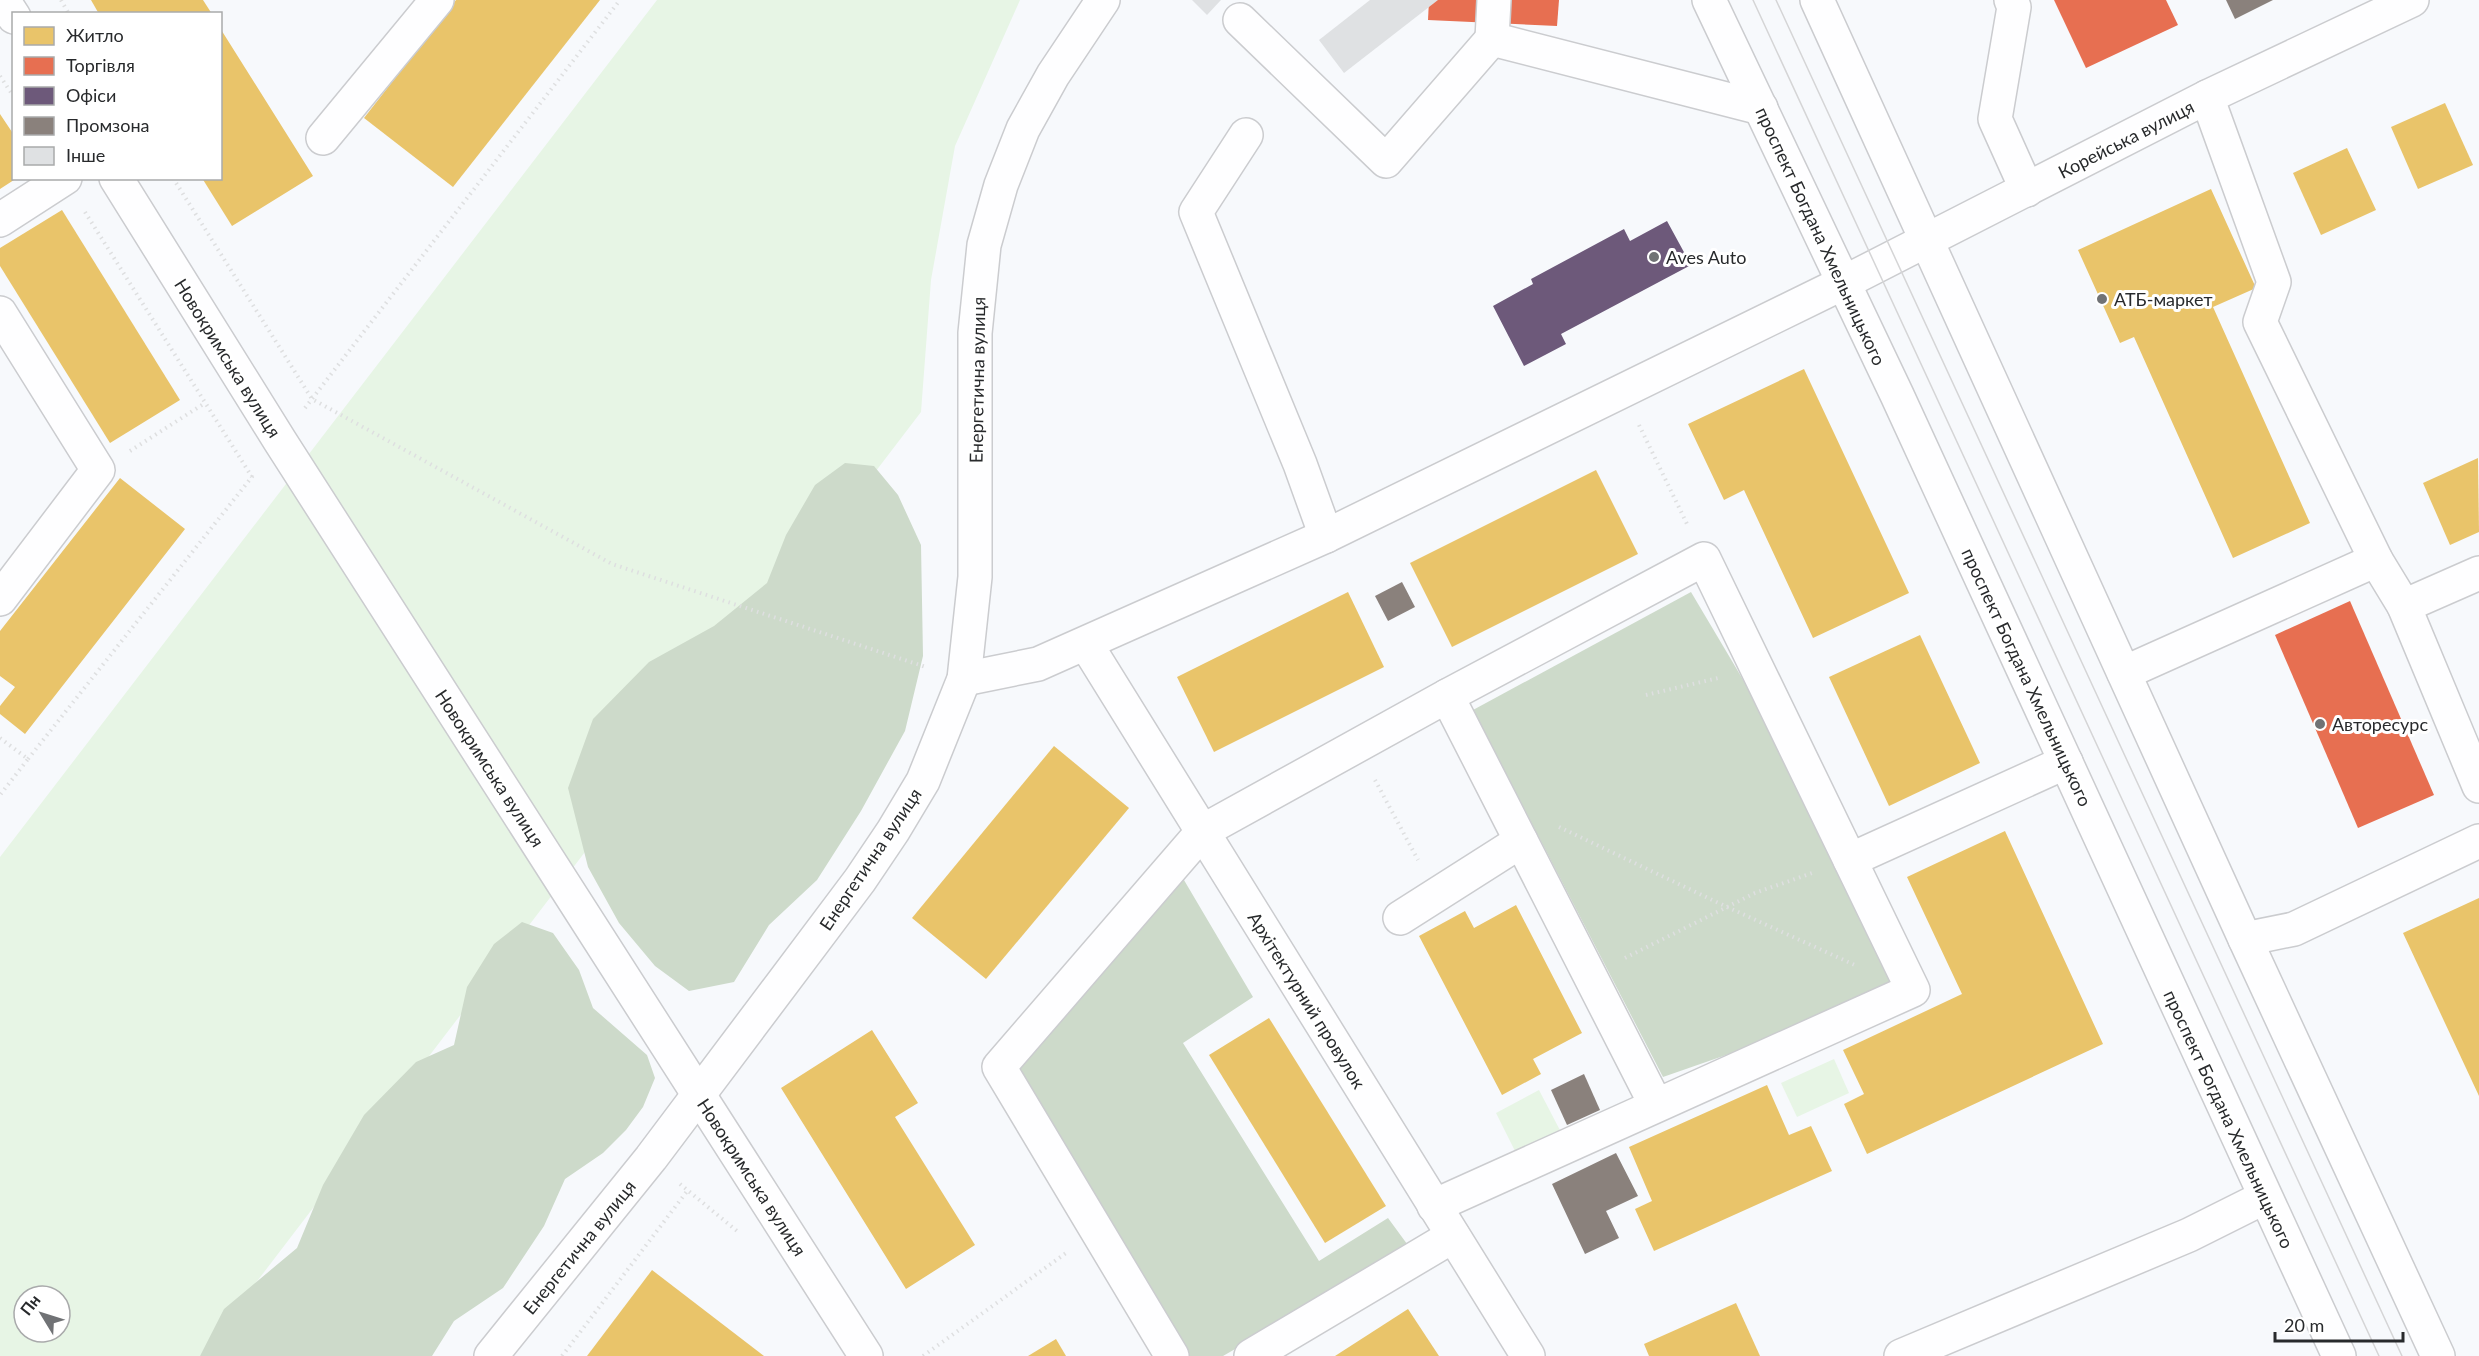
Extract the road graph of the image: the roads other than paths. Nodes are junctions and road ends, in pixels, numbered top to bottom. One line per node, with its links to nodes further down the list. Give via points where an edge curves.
1 (1103, 0): 28 (main road, Енергетична вулиця, via 1023,129 1001,185 984,245 975,333 975,577)
2 (1494, 0): 9 (main road)
3 (1709, 0): 11 (main road, проспект Богдана Хмельницького)
4 (1817, 0): 18 (main road)
5 (2011, 0): 16 (main road, via 2014,7 1995,119)
6 (2412, 0): 10 (main road, Корейська вулиця)
7 (433, 1): 13 (main road)
8 (1240, 20): 9 (main road, via 1386,161)
9 (1492, 39): 11 (main road)
10 (2207, 97): 16 (main road, Корейська вулиця); 22 (main road, via 2274,282 2260,322)
11 (1761, 108): 19 (main road, проспект Богдана Хмельницького)
12 (1246, 135): 21 (main road, via 1196,212)
13 (323, 138)
14 (63, 180): 17 (main road)
15 (117, 180): 38 (main road, Новокримська вулиця)
16 (2027, 190): 18 (main road, Корейська вулиця)
17 (0, 220)
18 (1927, 241): 19 (main road, Корейська вулиця); 27 (main road)
19 (1843, 283): 21 (main road, Корейська вулиця); 30 (main road, проспект Богдана Хмельницького)
20 (0, 312): 24 (main road, via 98,470)
21 (1326, 536): 26 (main road, Корейська вулиця)
22 (2376, 560): 25 (main road); 27 (main road)
23 (2479, 573): 25 (main road)
24 (0, 599)
25 (2404, 606): 31 (main road)
26 (1086, 644): 28 (main road, Корейська вулиця, via 1038,664); 32 (main road, Архітектурний провулок)
27 (2124, 673): 37 (main road)
28 (964, 679): 38 (main road, Енергетична вулиця, via 923,781 893,831)
29 (1448, 696): 32 (main road); 33 (main road); 35 (main road, via 1704,559)
30 (2066, 762): 35 (main road); 40 (main road, проспект Богдана Хмельницького)
31 (2479, 786)
32 (1203, 831): 41 (main road, Архітектурний провулок); 45 (main road, via 999,1067)
33 (1521, 841): 36 (main road); 39 (main road)
34 (2479, 841): 37 (main road, via 2294,929)
35 (1850, 860): 39 (main road, via 1913,990)
36 (1400, 918)
37 (2245, 939): 50 (main road)
38 (699, 1094): 43 (main road, Енергетична вулиця); 44 (main road, Новокримська вулиця)
39 (1656, 1105): 41 (main road)
40 (2265, 1197): 48 (main road, via 2188,1235); 49 (main road, проспект Богдана Хмельницького)
41 (1434, 1206): 42 (main road, Архітектурний провулок)
42 (1453, 1236): 46 (main road); 47 (main road, Архітектурний провулок)
43 (491, 1356)
44 (866, 1356)
45 (1172, 1356)
46 (1251, 1356)
47 (1528, 1356)
48 (1901, 1356)
49 (2339, 1356)
50 (2438, 1356)

